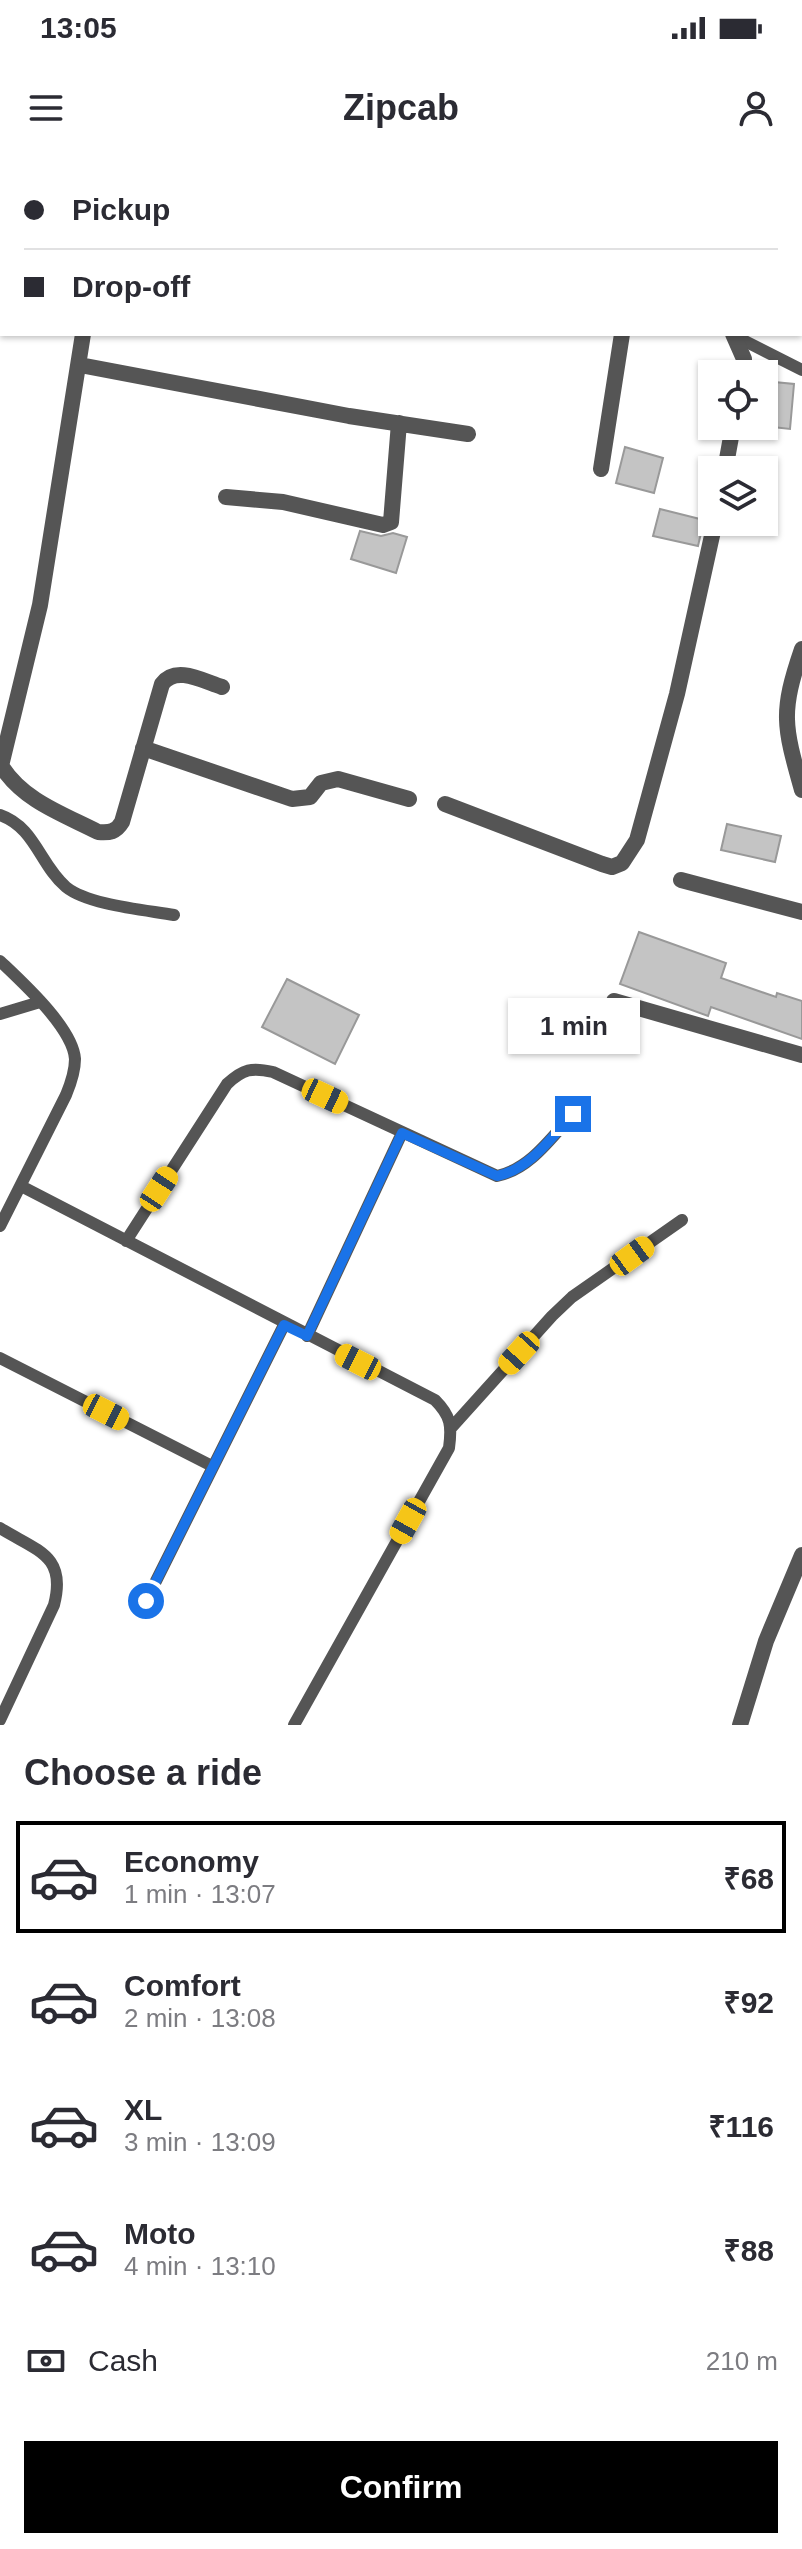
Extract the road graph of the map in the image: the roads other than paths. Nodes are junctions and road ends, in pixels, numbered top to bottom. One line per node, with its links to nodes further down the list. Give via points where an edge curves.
1 (83, 336): 6 (street)
2 (622, 336): 10 (street)
3 (734, 336): 5 (street)
4 (737, 336): 7 (lane)
5 (744, 360)
6 (80, 365): 8 (street); 15 (street, via 40,605)
7 (802, 370)
8 (399, 423): 9 (street); 11 (street, via 391,522 383,525 283,502)
9 (468, 434)
10 (601, 469)
11 (226, 497)
12 (712, 536): 20 (street, via 657,773 637,840 622,863 602,864)
13 (802, 649): 18 (street, via 785,705 785,725)
14 (222, 687): 16 (street, via 168,676)
15 (3, 741): 17 (street)
16 (143, 748): 17 (street, via 122,822 109,833 29,797); 19 (street, via 292,799 310,797 321,783 338,779)
17 (1, 768)
18 (802, 790)
19 (409, 799)
20 (445, 804)
21 (0, 815): 24 (lane, via 22,827 58,879 76,894)
22 (681, 880): 23 (street)
23 (802, 912)
24 (174, 915)
25 (0, 961): 27 (lane)
26 (614, 1001): 29 (street)
27 (40, 1002): 28 (lane); 32 (lane, via 67,1035 75,1055 74,1074)
28 (0, 1014)
29 (802, 1055)
30 (573, 1114): 31 (lane, via 527,1163 497,1176)
31 (402, 1133): 35 (lane, via 273,1072 242,1070 227,1084); 37 (lane)
32 (21, 1186): 34 (lane); 35 (lane)
33 (682, 1220): 39 (lane, via 572,1297)
34 (0, 1226)
35 (126, 1241): 36 (lane)
36 (284, 1325): 37 (lane); 40 (lane)
37 (307, 1336): 39 (lane, via 435,1400)
38 (0, 1358): 40 (lane)
39 (452, 1427): 45 (lane, via 449,1448)
40 (212, 1466): 43 (lane)
41 (0, 1528): 44 (lane, via 47,1557 58,1571 59,1586)
42 (802, 1555): 46 (street, via 766,1641)
43 (146, 1601)
44 (0, 1720)
45 (294, 1725)
46 (740, 1725)

